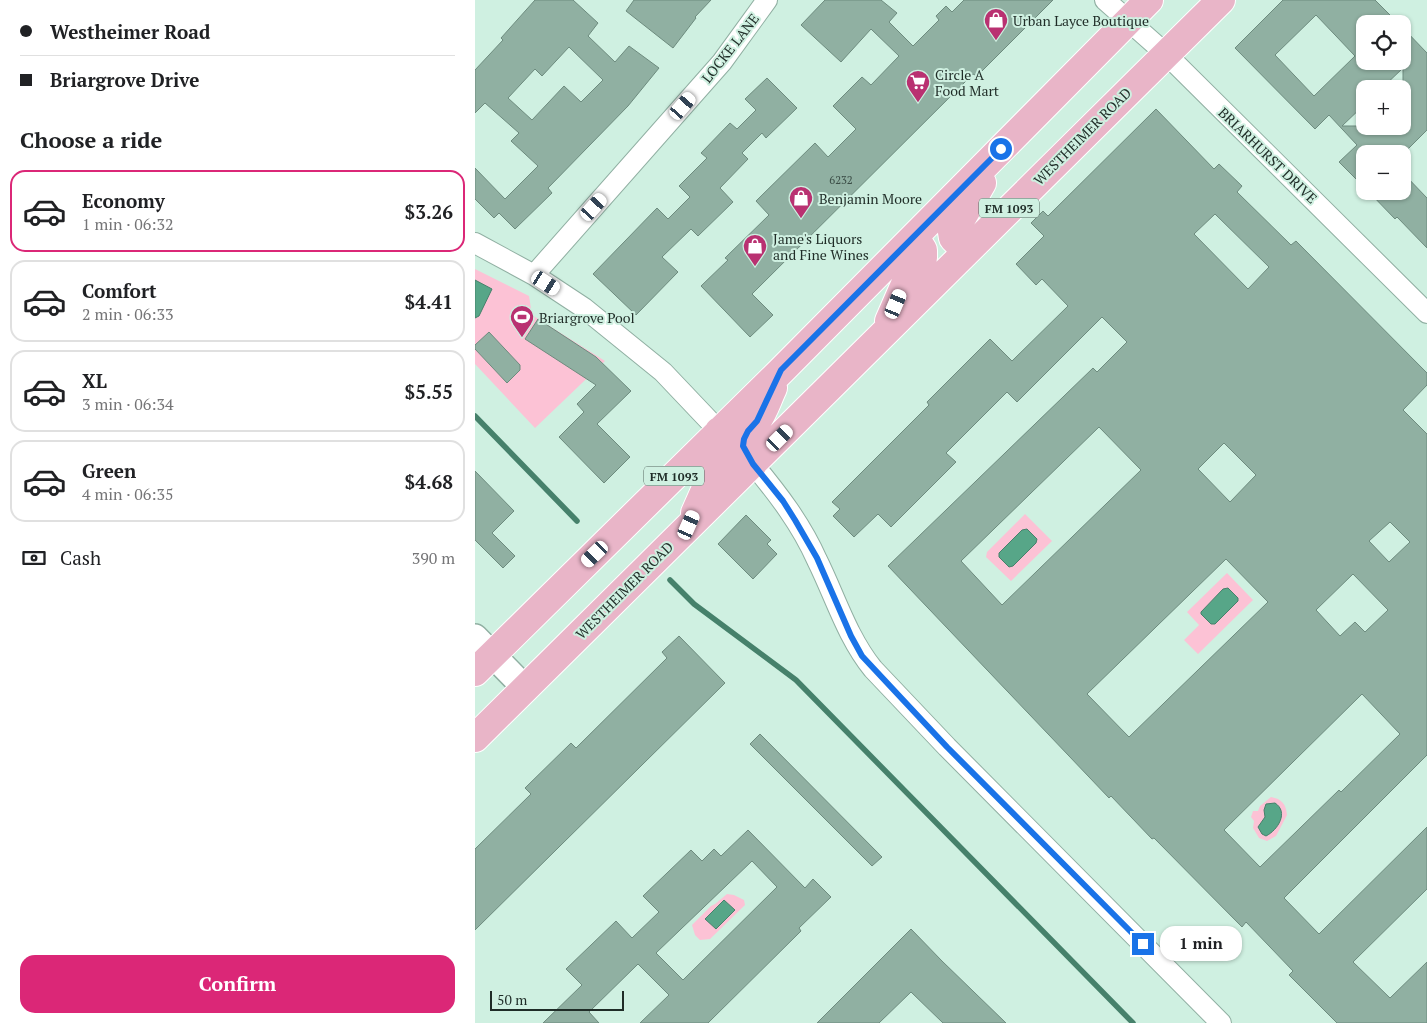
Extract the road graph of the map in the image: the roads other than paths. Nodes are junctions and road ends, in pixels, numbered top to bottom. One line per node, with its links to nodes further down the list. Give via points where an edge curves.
1 (767, 0): 11 (street, LOCKE LANE, via 722,62)
2 (1105, 0): 5 (street, BRIARHURST DRIVE)
3 (1149, 0): 5 (main road, FM 1093)
4 (1221, 0): 6 (main road, WESTHEIMER ROAD / FM 1093)
5 (1129, 21): 6 (street, BRIARHURST DRIVE); 7 (main road, FM 1093)
6 (1166, 54): 10 (main road, WESTHEIMER ROAD / FM 1093); 12 (street, BRIARHURST DRIVE)
7 (1001, 149): 8 (main road, FM 1093); 10 (main road, via 952,232 953,238)
8 (915, 237): 13 (main road, via 923,250 923,258 909,275); 14 (main road, FM 1093)
9 (475, 243): 11 (street)
10 (965, 251): 13 (main road, WESTHEIMER ROAD / FM 1093)
11 (534, 275): 15 (street, via 584,308 643,355)
12 (1427, 313)
13 (883, 334): 16 (main road, WESTHEIMER ROAD / FM 1093)
14 (781, 370): 15 (main road, FM 1093); 16 (main road, via 757,421 744,439 743,446)
15 (719, 431): 17 (main road, via 726,455 714,470); 18 (main road, FM 1093)
16 (753, 464): 17 (main road, WESTHEIMER ROAD / FM 1093); 21 (street, via 783,501 817,558 851,636 868,663)
17 (689, 525): 19 (main road, WESTHEIMER ROAD / FM 1093)
18 (481, 654): 19 (street)
19 (525, 688): 20 (main road, WESTHEIMER ROAD / FM 1093)
20 (475, 738)
21 (1221, 1023)

